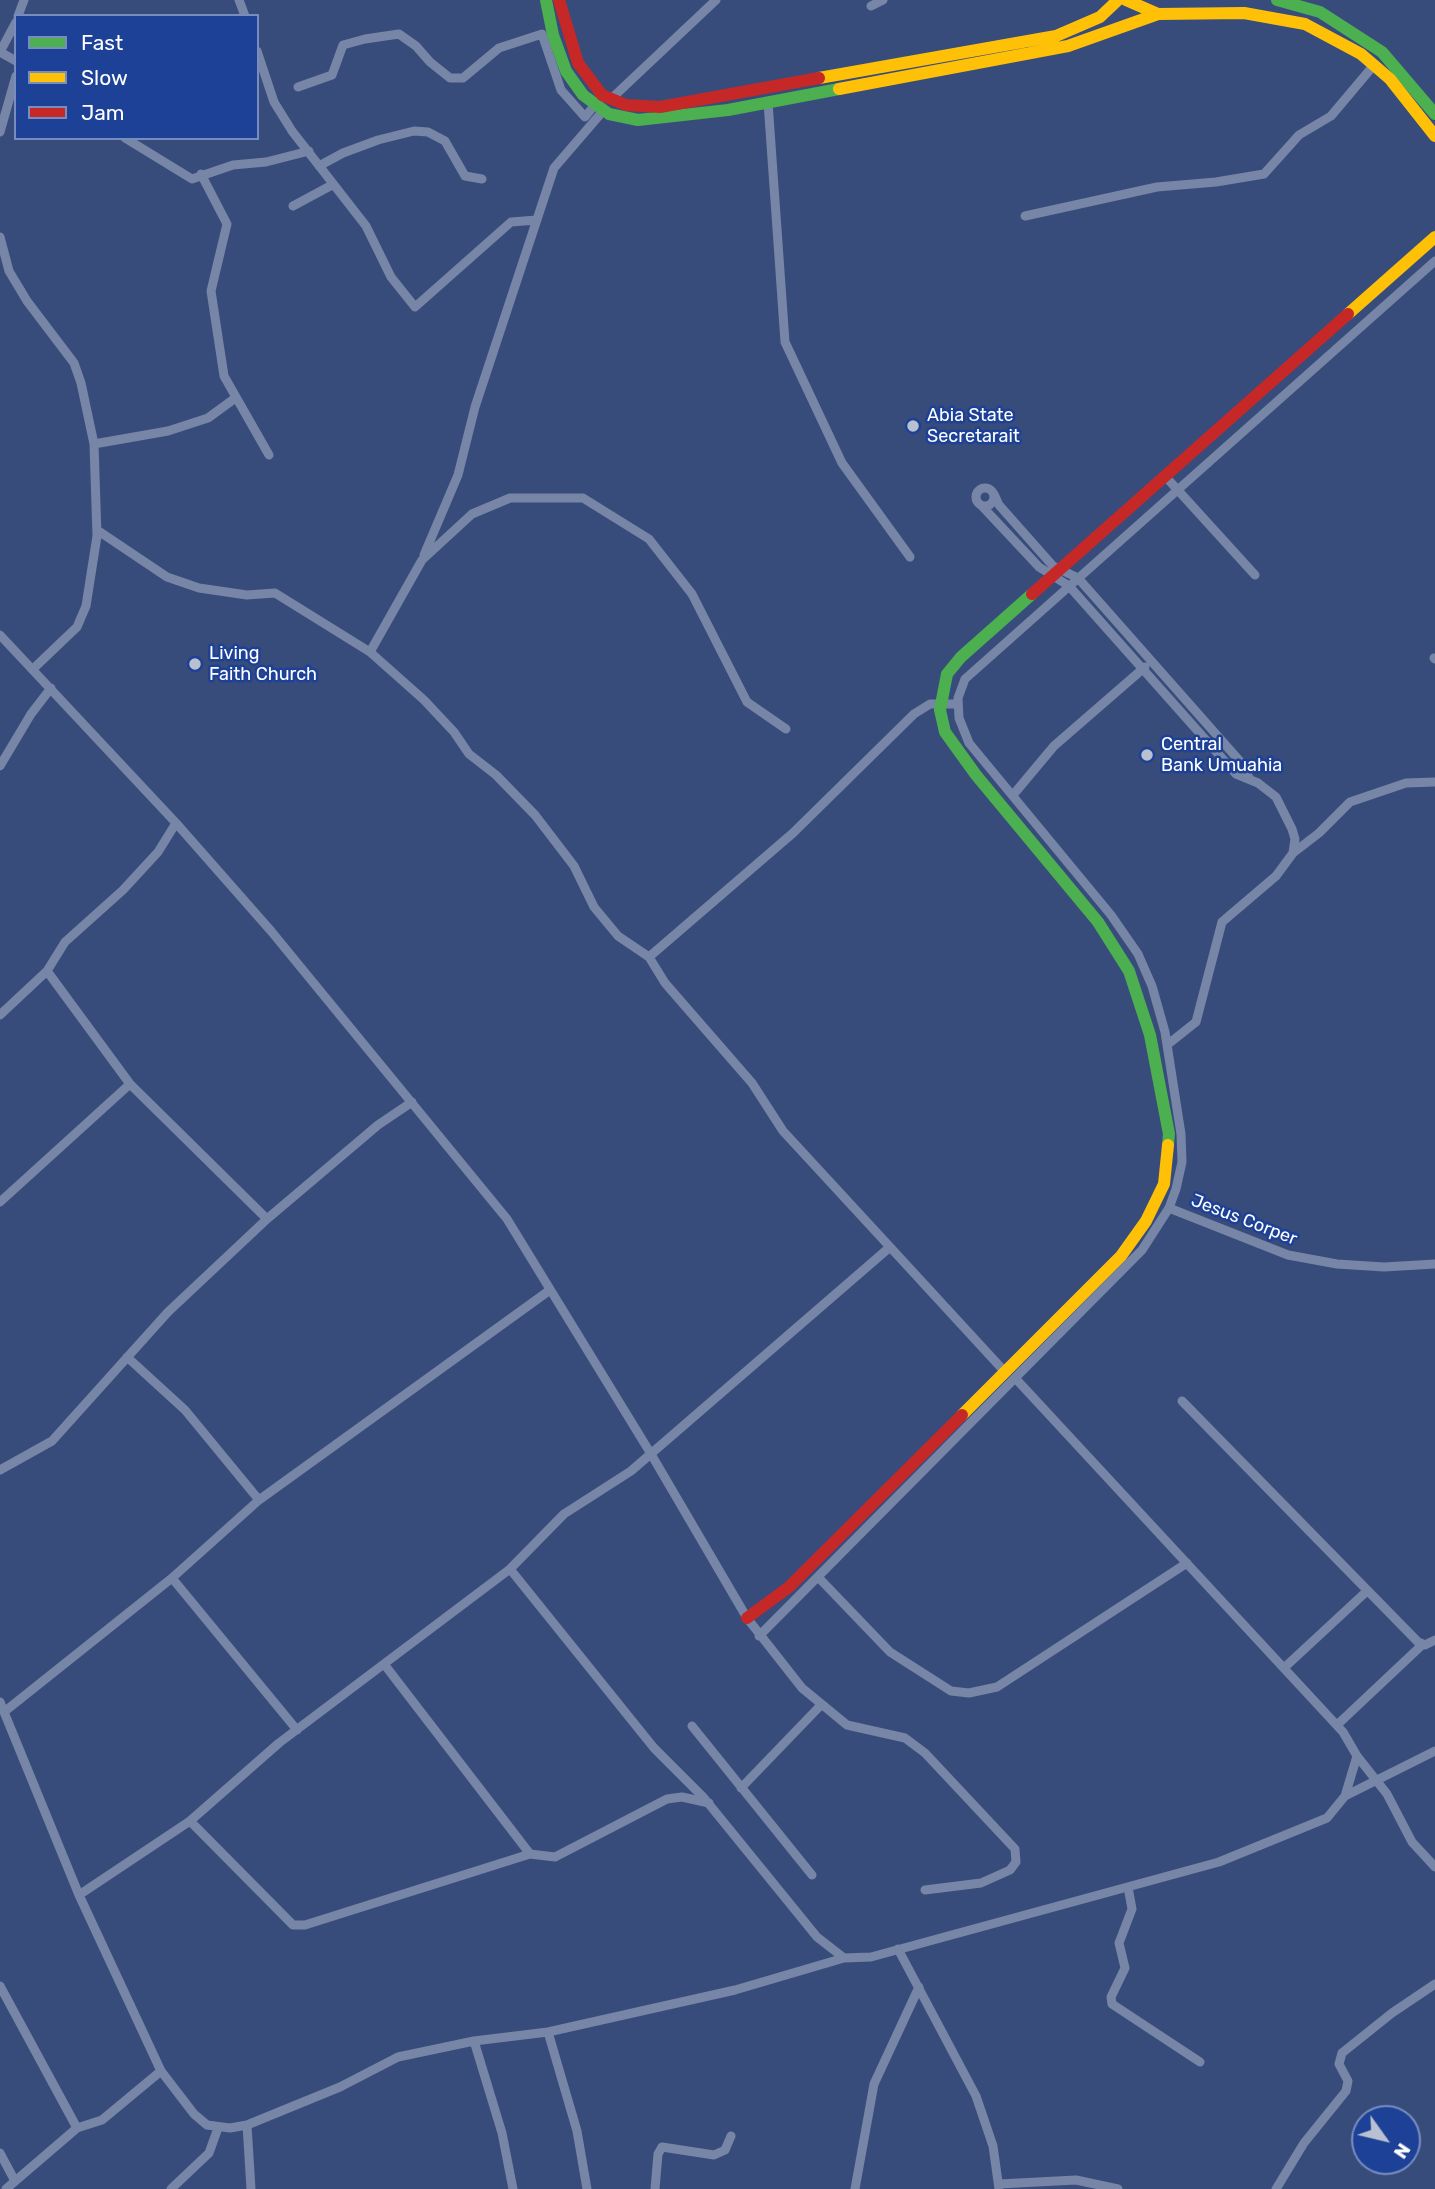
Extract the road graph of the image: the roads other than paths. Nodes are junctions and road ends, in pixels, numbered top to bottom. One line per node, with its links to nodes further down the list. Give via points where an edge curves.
1 (546, 0): 22 (street, via 566,71)
2 (559, 0): 20 (street, via 578,64)
3 (716, 0): 20 (street)
4 (883, 0): 8 (street)
5 (1118, 0): 11 (street)
6 (1126, 0): 10 (street)
7 (1277, 0): 9 (street)
8 (871, 6)
9 (1320, 12): 13 (street); 23 (street, via 1382,52)
10 (1158, 13): 13 (street, via 1244,13); 14 (street)
11 (1100, 17): 14 (street); 20 (street, via 1056,36 660,107 626,105)
12 (14, 26): 15 (street)
13 (1314, 27): 17 (street)
14 (1087, 38): 21 (street, via 1068,46)
15 (0, 52)
16 (259, 57): 27 (street, via 274,102)
17 (1374, 65): 25 (street); 33 (street, via 1331,116 1299,135 1264,174 1157,187)
18 (14, 83): 24 (street)
19 (298, 87): 22 (street, via 332,75 343,45 365,39 398,34 450,78 463,78 499,48 542,34 561,90 585,117)
20 (611, 99)
21 (768, 102): 22 (street, via 662,120 638,120); 46 (street, via 785,342 842,463)
22 (599, 108): 34 (street, via 554,168)
23 (1435, 114)
24 (0, 132)
25 (1435, 136)
26 (128, 140): 29 (street, via 186,177)
27 (309, 151): 28 (street); 29 (street)
28 (319, 166): 30 (street, via 378,140 428,132 445,141 465,176); 31 (street)
29 (201, 174): 38 (street, via 227,224 211,291 224,376)
30 (482, 178)
31 (332, 185): 32 (street); 34 (street, via 366,226 391,277 415,307 510,222)
32 (293, 206)
33 (1025, 216)
34 (537, 220): 47 (street, via 475,407 458,475)
35 (0, 237): 39 (street, via 9,271 27,302 74,363)
36 (1435, 237): 41 (street)
37 (1435, 261): 42 (street)
38 (234, 399): 39 (street, via 208,418 168,431); 40 (street)
39 (94, 444): 45 (street)
40 (268, 455)
41 (1165, 476): 42 (street); 48 (street)
42 (1178, 489): 49 (street); 50 (street)
43 (994, 494): 44 (street, via 990,505); 44 (street, via 988,488 979,489 976,498); 48 (street)
44 (981, 505): 48 (street)
45 (97, 530): 53 (street, via 167,577 199,588 247,595 275,593); 55 (street, via 82,619)
46 (910, 557)
47 (422, 560): 53 (street); 60 (street, via 472,514 510,498 583,498 649,540 692,594 747,702)
48 (1055, 573): 50 (street); 51 (street); 58 (street, via 961,657 947,674)
49 (1255, 575)
50 (1078, 578): 51 (street); 54 (street)
51 (1069, 586): 56 (street); 59 (street, via 965,679)
52 (0, 635): 55 (street)
53 (370, 652): 67 (street, via 535,815 574,866 594,907 618,936)
54 (1151, 661): 56 (street); 62 (street, via 1245,767)
55 (33, 669): 57 (street)
56 (1143, 669): 62 (street, via 1237,774); 64 (street, via 1054,746)
57 (51, 688): 61 (street); 65 (street)
58 (941, 704): 59 (street); 67 (street, via 930,704 914,714 793,834); 79 (street, via 945,732 955,748 1112,942 1136,989 1150,1035 1169,1134 1164,1184 1135,1238)
59 (958, 704): 64 (street, via 969,743)
60 (786, 729)
61 (0, 766)
62 (1248, 778): 66 (street, via 1276,797 1295,839)
63 (1435, 782): 66 (street, via 1406,783 1350,802 1320,834)
64 (1013, 795): 70 (street, via 1138,954 1152,986)
65 (176, 823): 68 (street, via 158,852 65,942); 72 (street)
66 (1293, 853): 70 (street, via 1276,876 1222,922 1196,1022)
67 (649, 957): 76 (street, via 665,983 752,1083 783,1131)
68 (47, 971): 69 (street); 71 (street)
69 (0, 1015)
70 (1167, 1045): 74 (street, via 1182,1162)
71 (130, 1084): 73 (street); 75 (street)
72 (412, 1102): 75 (street); 78 (street, via 507,1219)
73 (0, 1202)
74 (1169, 1208): 77 (street, Jesus Corper, via 1288,1255 1384,1268); 79 (street, via 1142,1250)
75 (267, 1219): 80 (street)
76 (890, 1247): 81 (street); 83 (street)
77 (1435, 1265)
78 (550, 1290): 83 (street); 85 (street)
79 (1083, 1303): 81 (street)
80 (127, 1357): 84 (street, via 52,1441); 85 (street, via 185,1410)
81 (1011, 1376): 86 (street); 87 (street)
82 (1182, 1401): 91 (street)
83 (651, 1454): 88 (street, via 564,1514); 92 (street)
84 (0, 1471)
85 (259, 1500): 90 (street)
86 (884, 1502): 89 (street); 92 (street)
87 (1187, 1563): 89 (street, via 997,1687 969,1693 951,1691 890,1652); 97 (street)
88 (510, 1569): 96 (street); 108 (street, via 654,1748)
89 (818, 1577): 93 (street)
90 (172, 1578): 99 (street); 102 (street)
91 (1367, 1591): 95 (street); 97 (street)
92 (747, 1618): 93 (street)
93 (759, 1636): 98 (street)
94 (1435, 1640): 95 (street)
95 (1422, 1645): 100 (street)
96 (384, 1664): 102 (street); 110 (street)
97 (1285, 1667): 100 (street)
98 (820, 1706): 106 (street); 114 (street, via 847,1725 905,1738 925,1753 1015,1849 1016,1862 1010,1870 981,1883)
99 (2, 1707): 115 (street)
100 (1337, 1725): 104 (street)
101 (692, 1726): 106 (street)
102 (297, 1730): 109 (street)
103 (1435, 1751): 105 (street)
104 (1357, 1756): 105 (street); 107 (street)
105 (1375, 1780): 107 (street); 111 (street, via 1412,1842)
106 (741, 1788): 112 (street)
107 (1345, 1796): 113 (street, via 1327,1818 1219,1861)
108 (709, 1803): 110 (street, via 667,1799 555,1857); 117 (street, via 817,1937)
109 (190, 1821): 110 (street, via 293,1925); 115 (street)
110 (530, 1854)
111 (1435, 1867)
112 (813, 1875)
113 (1128, 1887): 116 (street); 123 (street, via 1132,1909 1119,1943 1125,1968 1112,2004)
114 (925, 1890)
115 (79, 1895): 124 (street)
116 (898, 1950): 117 (street); 120 (street)
117 (844, 1958): 121 (street, via 735,1990)
118 (1435, 1984): 140 (street, via 1342,2053 1339,2064 1349,2081 1346,2091)
119 (0, 1986): 126 (street)
120 (919, 1987): 131 (street, via 976,2096 993,2146); 138 (street, via 874,2084)
121 (548, 2032): 122 (street); 136 (street, via 577,2131)
122 (474, 2041): 125 (street, via 398,2057 341,2087); 135 (street, via 502,2133)
123 (1199, 2062)
124 (161, 2071): 126 (street, via 102,2120); 127 (street, via 194,2114)
125 (247, 2125): 127 (street); 134 (street)
126 (77, 2128): 130 (street)
127 (218, 2129): 133 (street, via 209,2153)
128 (731, 2136): 137 (street, via 724,2150 713,2155 662,2147)
129 (0, 2153): 130 (street)
130 (15, 2181): 132 (street)
131 (999, 2187): 139 (street, via 1076,2180)
132 (6, 2189)
133 (171, 2189)
134 (251, 2189)
135 (513, 2189)
136 (587, 2189)
137 (655, 2189)
138 (855, 2189)
139 (1118, 2189)
140 (1276, 2189)

